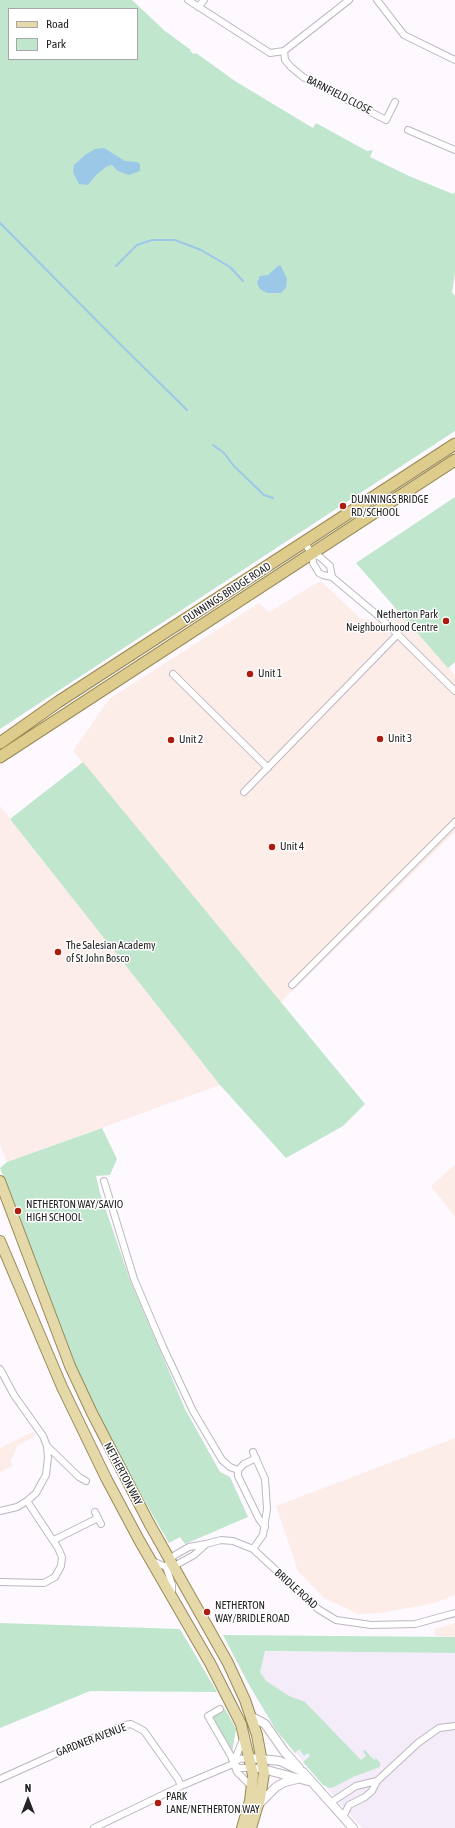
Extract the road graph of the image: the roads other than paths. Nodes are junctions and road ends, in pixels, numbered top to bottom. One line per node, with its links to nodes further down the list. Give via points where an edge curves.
1 (188, 0): 5 (street)
2 (204, 0): 5 (street)
3 (349, 0): 6 (street)
4 (377, 0): 7 (street, via 404,35)
5 (198, 7): 6 (street, via 263,50 270,53)
6 (284, 51): 8 (street, BARNFIELD CLOSE, via 285,60 303,77 386,120)
7 (455, 60)
8 (395, 102)
9 (408, 130): 10 (street)
10 (455, 150)
11 (455, 444): 13 (highway, DUNNINGS BRIDGE ROAD)
12 (455, 460): 13 (highway, DUNNINGS BRIDGE ROAD)
13 (308, 548): 14 (street, via 330,566); 14 (street, via 320,573); 18 (highway, DUNNINGS BRIDGE ROAD, via 280,558 58,702); 19 (highway, DUNNINGS BRIDGE ROAD)
14 (332, 577): 15 (street)
15 (398, 634): 17 (street); 20 (street)
16 (173, 674): 20 (street)
17 (455, 691)
18 (0, 743)
19 (0, 757)
20 (268, 768): 21 (street)
21 (244, 792)
22 (455, 822): 23 (street)
23 (292, 985)
24 (0, 1181): 39 (main road, NETHERTON WAY, via 70,1366 116,1462)
25 (104, 1181): 29 (street, via 134,1279 163,1347 194,1411 222,1460)
26 (0, 1241): 38 (main road, NETHERTON WAY, via 62,1387 106,1478)
27 (0, 1369): 28 (street)
28 (47, 1446): 30 (street); 31 (street, via 46,1476)
29 (238, 1470): 34 (street, via 238,1476 248,1497); 34 (street, via 254,1455 265,1479)
30 (86, 1481)
31 (27, 1501): 32 (street); 35 (street)
32 (0, 1512)
33 (98, 1518): 35 (street)
34 (266, 1527): 37 (street, via 261,1540)
35 (54, 1540): 40 (street, via 62,1561 55,1577 44,1583)
36 (206, 1544): 37 (street, BRIDLE ROAD, via 228,1540); 39 (street, via 192,1557); 39 (street, BRIDLE ROAD, via 189,1547 175,1555)
37 (253, 1549): 42 (street, BRIDLE ROAD, via 318,1609 336,1620 371,1625 414,1624)
38 (151, 1560): 39 (street, via 161,1565); 41 (main road, NETHERTON WAY)
39 (170, 1564): 41 (street, via 168,1574 172,1585); 44 (main road, NETHERTON WAY, via 228,1663)
40 (0, 1582)
41 (172, 1598): 46 (main road, NETHERTON WAY, via 236,1712)
42 (455, 1613)
43 (220, 1708): 48 (street, via 208,1716)
44 (252, 1717): 49 (main road, NETHERTON WAY); 50 (street, via 265,1724)
45 (455, 1726): 52 (street, via 444,1726 434,1731)
46 (245, 1736): 47 (main road, NETHERTON WAY); 48 (street)
47 (252, 1763): 48 (street, via 239,1768); 48 (street, via 239,1759); 49 (street); 54 (main road, NETHERTON WAY)
48 (234, 1764): 53 (street); 54 (street, via 237,1772)
49 (263, 1764): 50 (street); 56 (main road, NETHERTON WAY)
50 (301, 1776): 55 (street, via 312,1782); 56 (street, via 276,1787)
51 (1, 1780): 53 (street, GARDNER AVENUE, via 73,1746 131,1724 144,1731)
52 (377, 1781): 55 (street, via 356,1786); 57 (street, via 372,1791 349,1805)
53 (181, 1786): 58 (street)
54 (253, 1788): 59 (main road, NETHERTON WAY)
55 (330, 1803): 57 (street)
56 (258, 1805): 60 (main road, NETHERTON WAY)
57 (343, 1817): 61 (street)
58 (94, 1828)
59 (242, 1828)
60 (251, 1828)
61 (353, 1828)

